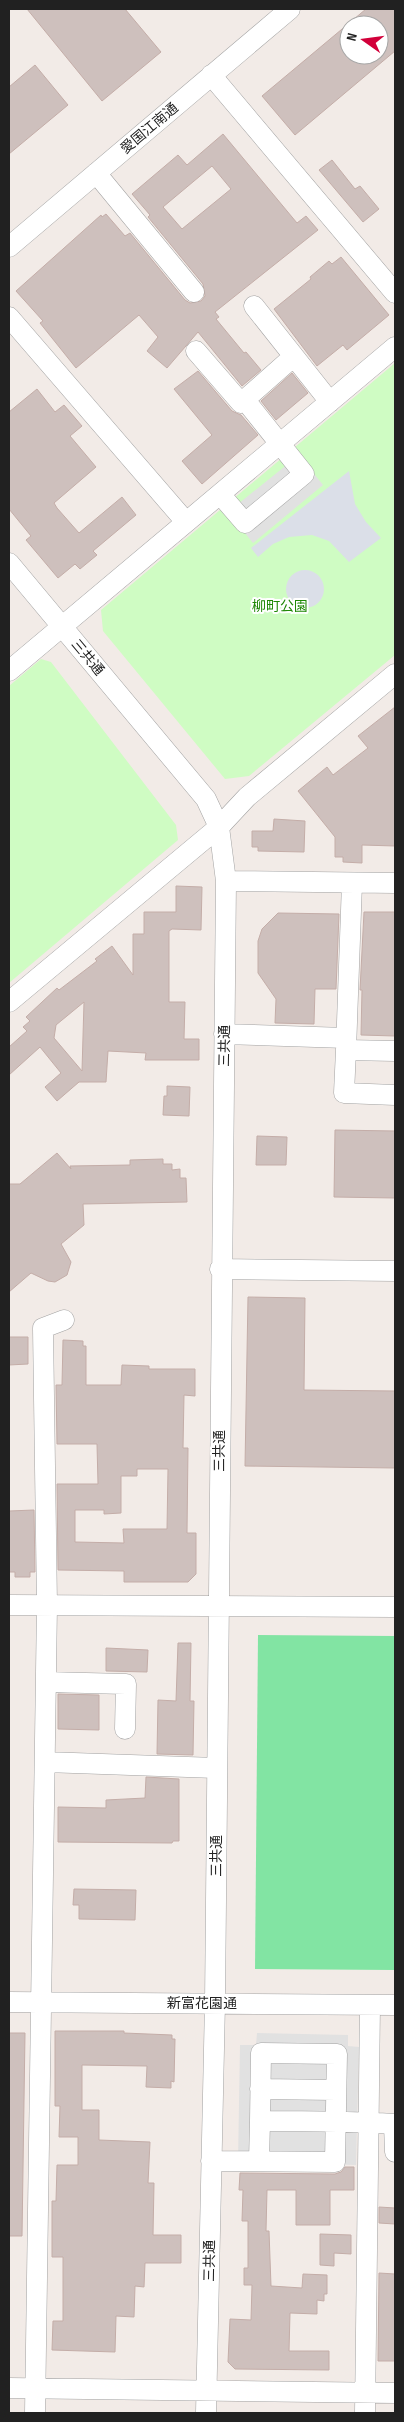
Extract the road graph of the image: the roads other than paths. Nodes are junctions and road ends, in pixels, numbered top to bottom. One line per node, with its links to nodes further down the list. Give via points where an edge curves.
1 (290, 9): 2 (street, 愛国江南通)
2 (211, 75): 3 (street, 愛国江南通); 6 (street)
3 (96, 173): 4 (street, 愛国江南通); 5 (street)
4 (9, 247)
5 (194, 292)
6 (395, 293)
7 (254, 306): 11 (street)
8 (9, 317): 16 (street)
9 (395, 347): 13 (street)
10 (196, 351): 12 (street, via 241,403)
11 (293, 357): 12 (street); 13 (street)
12 (245, 400): 14 (street)
13 (330, 402): 14 (street)
14 (280, 444): 15 (street); 15 (street, via 304,474 245,524)
15 (220, 494): 16 (street)
16 (186, 522): 18 (street)
17 (9, 563): 18 (street, 三共通)
18 (62, 627): 19 (street); 21 (street, 三共通, via 206,798)
19 (9, 671)
20 (395, 674): 21 (street, via 247,797)
21 (219, 827): 22 (street, 三共通); 25 (street)
22 (226, 881): 23 (street); 26 (street, 三共通)
23 (352, 883): 24 (street); 27 (street)
24 (395, 883)
25 (9, 1002)
26 (224, 1034): 27 (street); 30 (street, 三共通)
27 (346, 1044): 28 (street); 29 (street, via 344,1093)
28 (395, 1051)
29 (395, 1095)
30 (220, 1269): 31 (street); 35 (street, 三共通)
31 (395, 1271)
32 (64, 1320): 34 (street, via 44,1328)
33 (9, 1605): 34 (street)
34 (47, 1605): 35 (street); 37 (street)
35 (218, 1605): 36 (street); 40 (street, 三共通)
36 (395, 1607)
37 (46, 1682): 38 (street, via 126,1684); 39 (street)
38 (125, 1729)
39 (45, 1762): 40 (street); 42 (street)
40 (216, 1768): 43 (street, 三共通)
41 (9, 2002): 42 (street, 新富花園通)
42 (42, 2002): 43 (street, 新富花園通); 55 (street)
43 (215, 2003): 44 (street, 新富花園通); 52 (street, 三共通)
44 (370, 2005): 45 (street, 新富花園通); 50 (street)
45 (395, 2006)
46 (260, 2089): 47 (street); 47 (street, via 261,2053 308,2053 337,2054); 48 (street)
47 (336, 2090): 49 (street)
48 (260, 2121): 49 (street); 53 (street)
49 (336, 2122): 50 (street); 53 (street, via 336,2162)
50 (368, 2122): 51 (street, via 394,2124); 57 (street)
51 (395, 2152)
52 (211, 2161): 53 (street); 56 (street, 三共通)
53 (259, 2161)
54 (9, 2388): 55 (street)
55 (35, 2389): 56 (street); 59 (street)
56 (206, 2390): 57 (street); 60 (street, 三共通)
57 (366, 2392): 58 (street); 61 (street)
58 (395, 2392)
59 (35, 2413)
60 (206, 2413)
61 (365, 2413)

